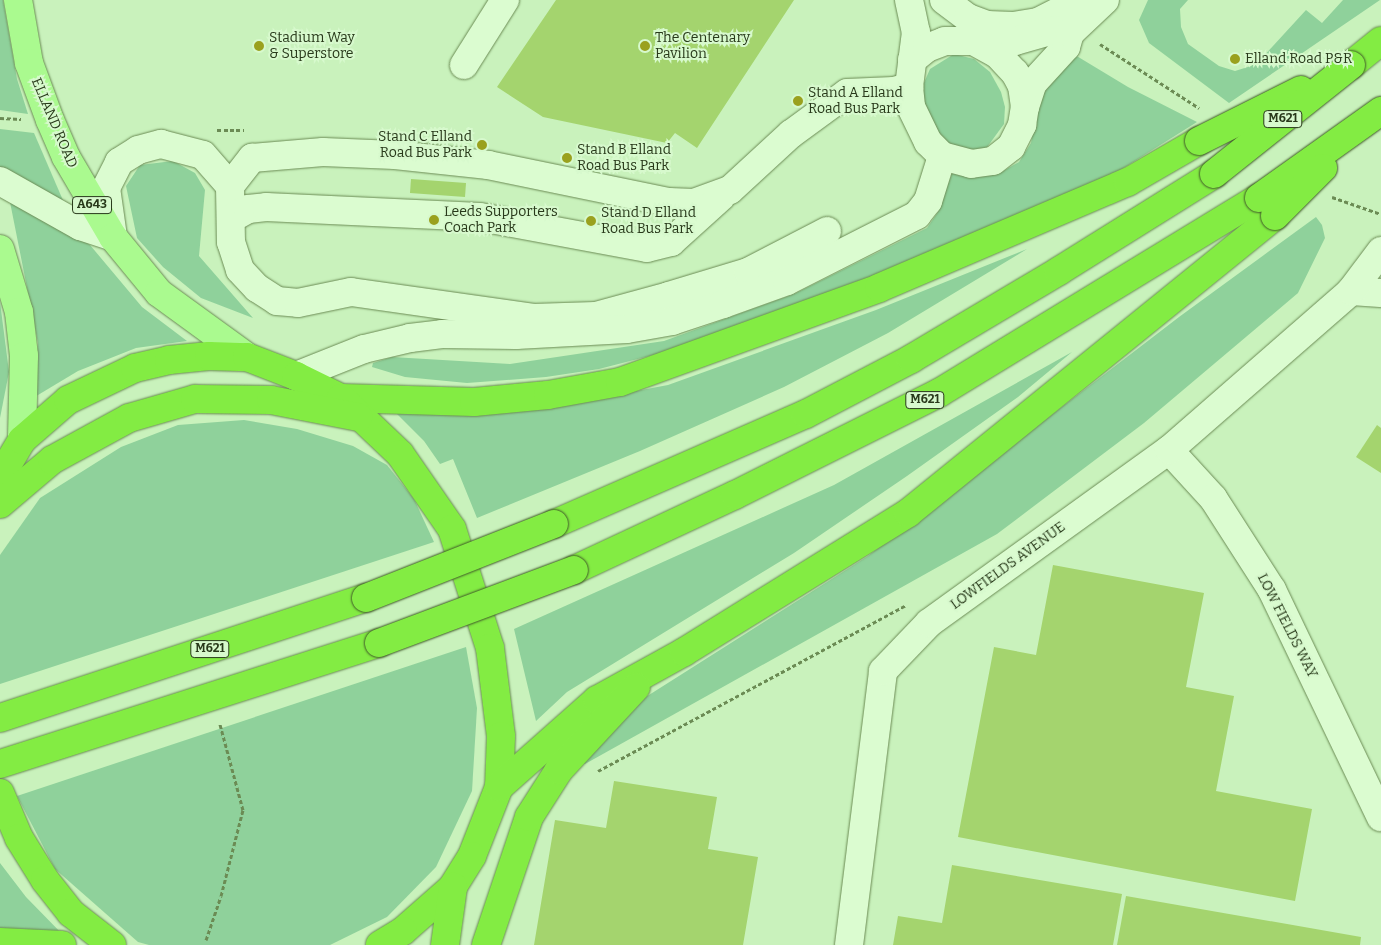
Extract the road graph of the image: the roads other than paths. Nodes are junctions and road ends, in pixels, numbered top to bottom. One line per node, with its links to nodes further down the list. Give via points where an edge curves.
1 (18, 0): 25 (main road, ELLAND ROAD / A643, via 30,63 50,120 66,157)
2 (505, 0): 13 (street)
3 (909, 0): 15 (street, via 916,32)
4 (918, 0): 5 (street, via 924,32 927,33 945,20)
5 (927, 0)
6 (936, 0): 11 (street, via 956,20)
7 (944, 0): 8 (street, via 968,18 987,25 1013,26 1038,22)
8 (1082, 0)
9 (1105, 0): 10 (street)
10 (1073, 31): 11 (street, via 1054,30 1015,41); 16 (street, via 1066,47 1033,83)
11 (968, 39): 15 (street, via 945,41 927,48); 16 (street, via 997,54 1015,73 1022,86)
12 (1381, 41): 14 (highway, M621)
13 (464, 65)
14 (1351, 65): 34 (highway, bridge, via 1199,141 1128,182 879,288 620,382 548,395 474,402); 41 (highway, M621, bridge, via 1214,174 1060,271 911,359 806,414 554,524 366,598)
15 (911, 74): 18 (street, via 911,107 918,124); 21 (street, via 894,91 847,93 791,134)
16 (1024, 107): 18 (street, via 1022,125 1011,147 993,161 971,164)
17 (1381, 111): 22 (highway, bridge)
18 (942, 156): 31 (street, via 928,201 917,215 787,281 723,304 672,321 627,330 516,335 442,334)
19 (0, 181): 25 (street, via 80,226)
20 (230, 186): 21 (street, via 252,158 323,152 395,155 488,165 681,204); 23 (street); 25 (street, via 203,155 161,144 138,150 119,162 106,188)
21 (730, 190): 23 (street, via 672,242 647,248 480,217 266,207 248,208)
22 (1267, 207): 40 (highway, via 908,513); 42 (highway, M621, bridge, via 939,392 840,444 574,570 379,644)
23 (232, 218): 30 (street, via 231,242 240,270 257,288 277,301 298,303 351,292)
24 (827, 231): 30 (street, via 748,272 596,316 533,318)
25 (113, 237): 32 (main road, ELLAND ROAD / A643, via 158,293)
26 (0, 250): 36 (main road, via 20,312 24,356)
27 (1381, 251): 28 (street, LOWFIELDS AVENUE)
28 (1351, 291): 29 (street); 37 (street, LOWFIELDS AVENUE)
29 (1381, 293)
30 (391, 299): 31 (street, via 399,316 396,328)
31 (382, 343): 33 (street)
32 (247, 357): 33 (highway); 36 (highway, via 201,357 135,368 68,400)
33 (296, 376): 34 (highway)
34 (341, 398): 35 (highway)
35 (362, 418): 39 (highway, via 271,400 195,399 129,418 60,455); 43 (highway, via 400,454 452,529 490,648 501,736)
36 (22, 440): 38 (highway)
37 (1169, 450): 45 (street, LOW FIELDS WAY, via 1213,498 1272,590); 53 (street, LOWFIELDS AVENUE, via 929,623 883,671)
38 (0, 477)
39 (0, 504)
40 (652, 669): 43 (highway, via 597,700); 52 (highway, via 559,770 529,817)
41 (0, 718)
42 (0, 764)
43 (498, 787): 46 (highway, via 475,848)
44 (0, 793): 49 (highway, via 19,838 45,880 71,913)
45 (1381, 817)
46 (453, 887): 50 (highway, via 404,932); 51 (highway)
47 (0, 942): 48 (highway)
48 (62, 945)
49 (112, 945)
50 (380, 945)
51 (446, 945)
52 (486, 945)
53 (849, 945)

